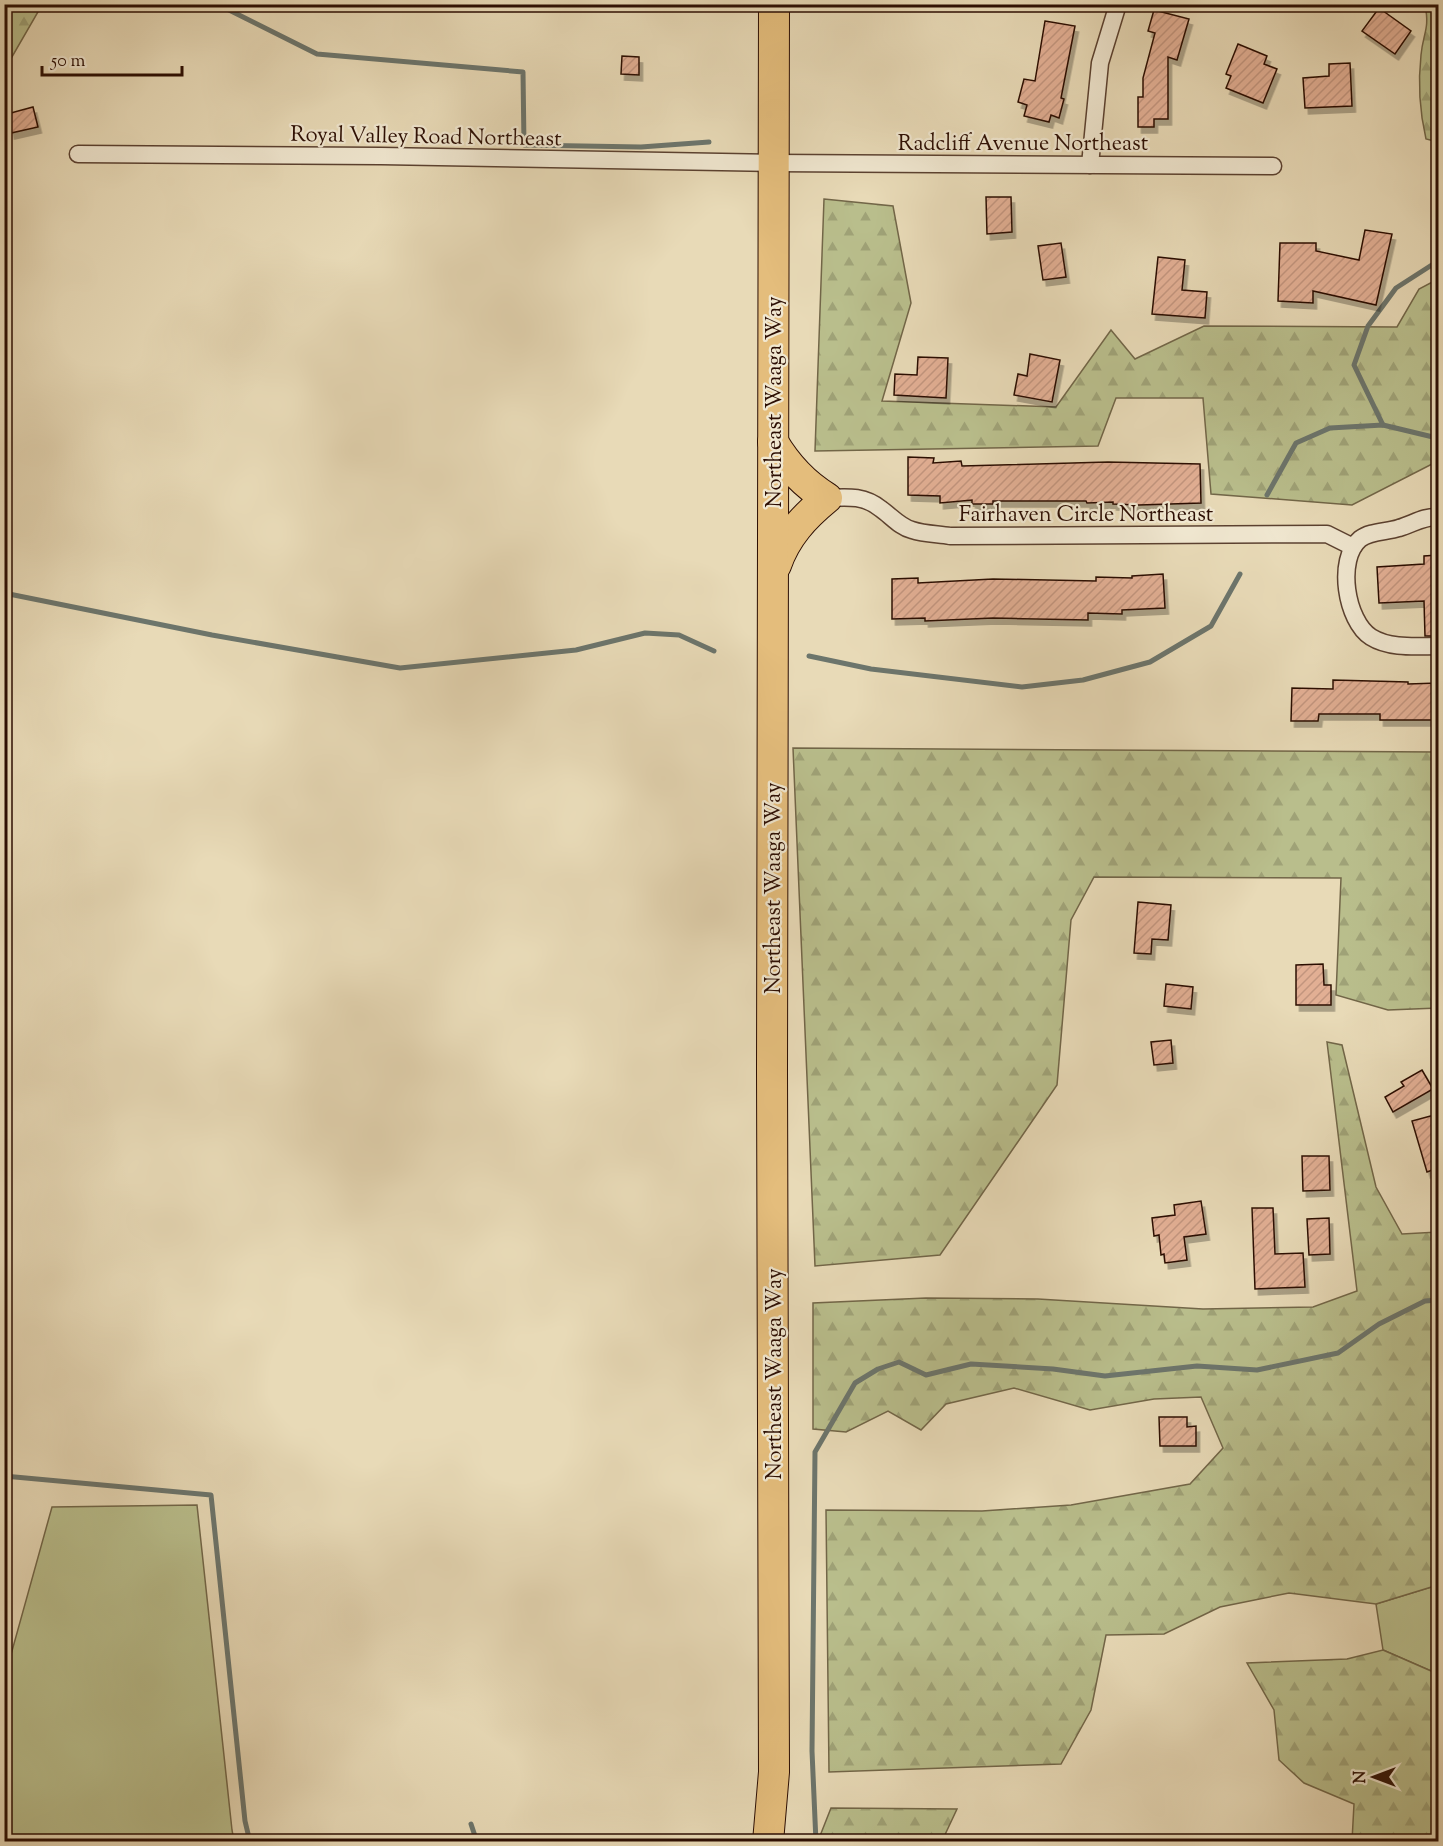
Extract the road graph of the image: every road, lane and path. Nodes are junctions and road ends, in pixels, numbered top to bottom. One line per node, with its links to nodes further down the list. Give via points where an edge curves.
1 (774, 4): 4 (highway, Northeast Waaga Way)
2 (1118, 4): 5 (street, via 1100,63)
3 (78, 154): 4 (street, Royal Valley Road Northeast)
4 (773, 163): 5 (street, Radcliff Avenue Northeast); 7 (highway, Northeast Waaga Way)
5 (1090, 165): 6 (street, Radcliff Avenue Northeast)
6 (1273, 166)
7 (773, 442): 8 (highway, via 796,473); 11 (highway, Northeast Waaga Way)
8 (827, 498): 10 (street, Fairhaven Circle Northeast, via 867,500 911,530 950,536 1327,534); 11 (highway, via 795,528)
9 (1438, 517): 10 (street, via 1367,535)
10 (1353, 548): 12 (street, via 1347,566 1347,598 1357,623 1370,637 1382,642)
11 (773, 575): 13 (highway, Northeast Waaga Way)
12 (1438, 646)
13 (774, 1772): 14 (highway); 15 (highway)
14 (768, 1842)
15 (783, 1842)

